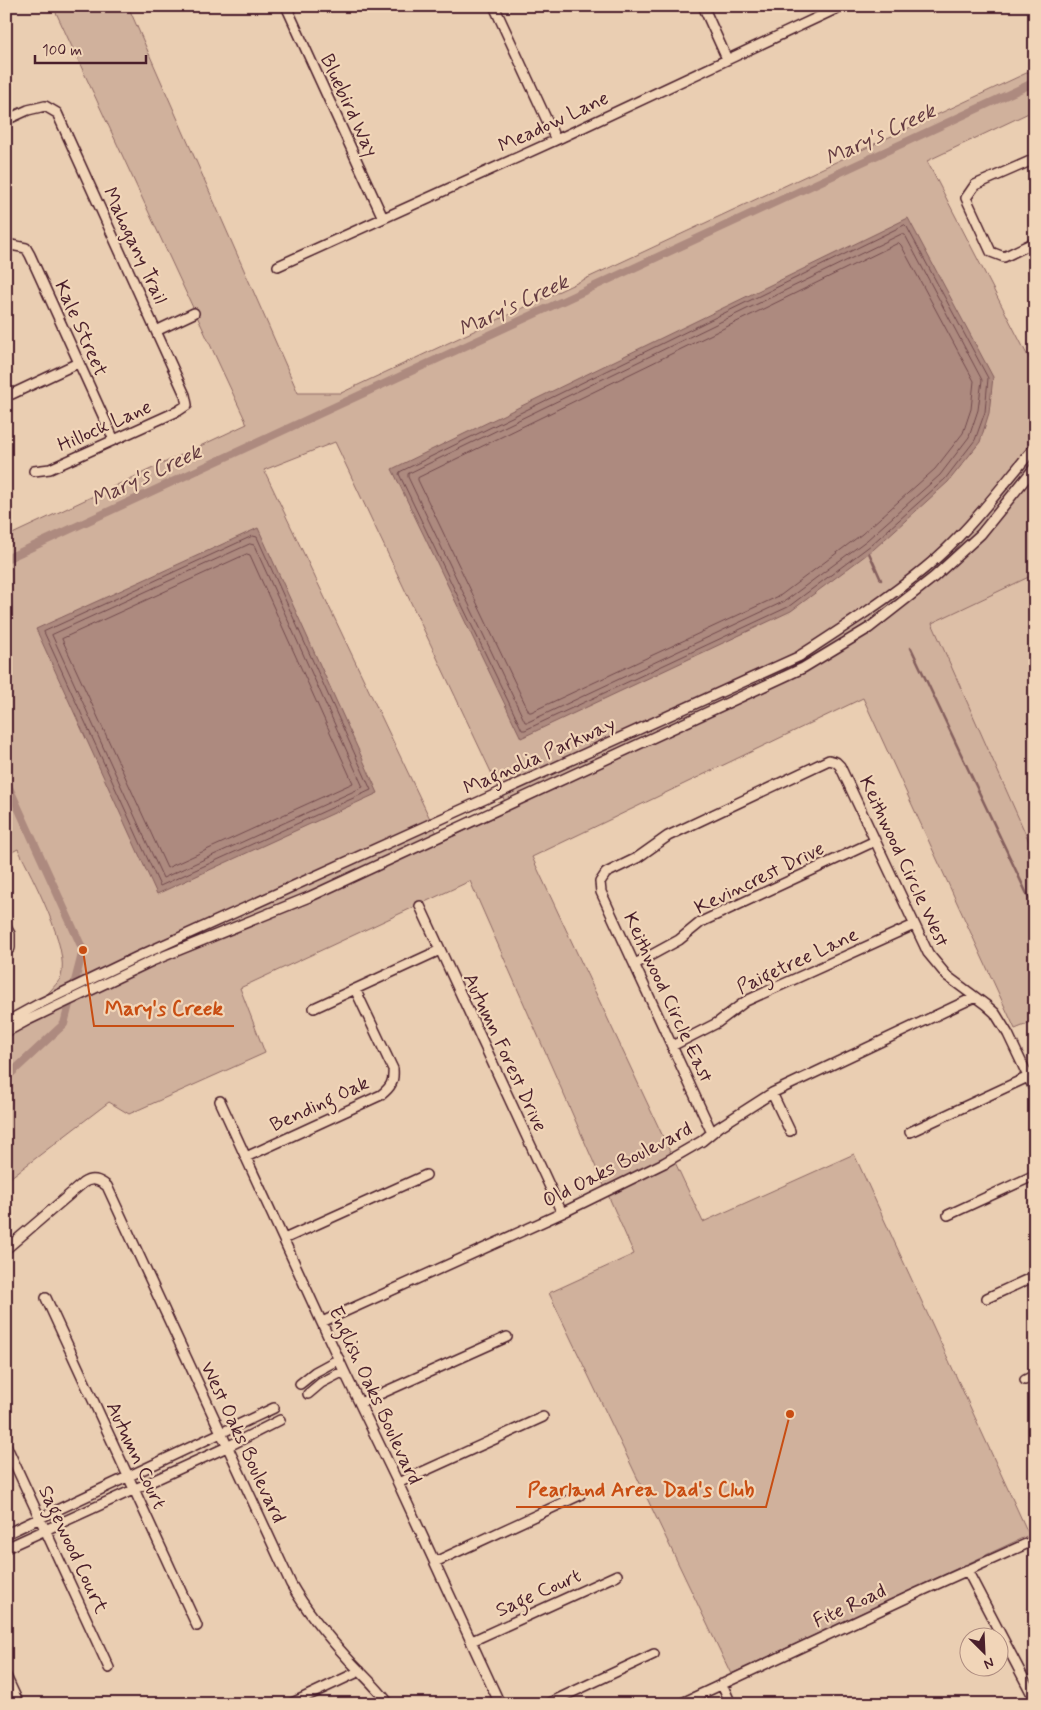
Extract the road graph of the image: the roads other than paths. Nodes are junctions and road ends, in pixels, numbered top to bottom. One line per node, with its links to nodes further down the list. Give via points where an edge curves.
1 (286, 6): 9 (street, Bluebird Way)
2 (494, 6): 7 (street)
3 (703, 6): 5 (street)
4 (842, 6): 5 (street, Meadow Lane)
5 (727, 59): 7 (street, Meadow Lane)
6 (6, 120): 14 (street, Mahogany Trail, via 45,106 56,112)
7 (556, 140): 9 (street, Meadow Lane)
8 (1035, 159): 10 (street, via 975,185 966,198 991,252 1004,257)
9 (383, 218): 12 (street, Meadow Lane)
10 (1035, 242)
11 (6, 244): 15 (street, Kale Street, via 26,248)
12 (278, 266)
13 (194, 313): 14 (street)
14 (156, 331): 17 (street, Mahogany Trail)
15 (78, 363): 16 (street); 18 (street, Kale Street)
16 (6, 394)
17 (187, 405): 18 (street, Hillock Lane)
18 (114, 440): 21 (street, Hillock Lane, via 50,469)
19 (1035, 447): 22 (street, Magnolia Parkway, via 972,523)
20 (1035, 467): 23 (street, Magnolia Parkway, via 981,534)
21 (34, 471)
22 (940, 553): 23 (street); 24 (street, Magnolia Parkway, via 862,616)
23 (949, 563): 25 (street, Magnolia Parkway, via 869,628)
24 (810, 649): 25 (street); 26 (street, Magnolia Parkway)
25 (816, 660): 27 (street, Magnolia Parkway)
26 (516, 784): 27 (street); 29 (street, Magnolia Parkway)
27 (522, 798): 30 (street, Magnolia Parkway)
28 (875, 841): 31 (street, Keithwood Circle West, via 840,766 829,760 668,836); 33 (street, Keithwood Circle West); 37 (street, Kevincrest Drive, via 701,922 679,940)
29 (390, 842): 30 (street); 41 (street, Magnolia Parkway, via 120,965)
30 (396, 857): 42 (street, Magnolia Parkway, via 309,897 152,961)
31 (603, 876): 37 (street, Keithwood Circle East, via 600,882 602,892)
32 (420, 906): 36 (street, Autumn Forest Drive)
33 (914, 925): 39 (street, Keithwood Circle West, via 936,966); 43 (street, Paigetree Lane, via 746,1001 717,1023)
34 (6, 927): 35 (street, via 10,934)
35 (8, 950)
36 (440, 950): 38 (street); 54 (street, Autumn Forest Drive)
37 (634, 964): 43 (street, Keithwood Circle East)
38 (355, 989): 40 (street); 51 (street, Bending Oak, via 392,1069 394,1079 390,1088)
39 (975, 997): 44 (street, Keithwood Circle West, via 995,1013); 46 (street, Old Oaks Boulevard)
40 (314, 1008)
41 (6, 1022)
42 (6, 1032)
43 (672, 1046): 50 (street, Keithwood Circle East)
44 (1028, 1077): 45 (street, Keithwood Circle West); 49 (street)
45 (1035, 1091)
46 (772, 1093): 48 (street); 50 (street, Old Oaks Boulevard)
47 (220, 1101): 51 (street, English Oaks Boulevard)
48 (790, 1131)
49 (910, 1132)
50 (712, 1133): 54 (street, Old Oaks Boulevard, via 682,1154)
51 (246, 1156): 56 (street, English Oaks Boulevard)
52 (426, 1175): 56 (street)
53 (1035, 1175): 55 (street)
54 (562, 1213): 61 (street, Old Oaks Boulevard)
55 (948, 1215)
56 (284, 1239): 61 (street, English Oaks Boulevard)
57 (6, 1248): 73 (street, West Oaks Boulevard, via 87,1180 96,1179 107,1186)
58 (1035, 1276): 60 (street)
59 (46, 1298): 76 (street, Autumn Court)
60 (987, 1298)
61 (322, 1322): 63 (street, English Oaks Boulevard)
62 (507, 1337): 69 (street)
63 (339, 1359): 64 (street, English Oaks Boulevard); 67 (street)
64 (344, 1371): 68 (street); 69 (street, English Oaks Boulevard)
65 (1035, 1375): 66 (street)
66 (1025, 1380)
67 (300, 1384)
68 (308, 1394)
69 (360, 1403): 77 (street, English Oaks Boulevard)
70 (274, 1408): 73 (street)
71 (543, 1416): 77 (street)
72 (280, 1420): 75 (street)
73 (221, 1434): 75 (street, West Oaks Boulevard); 76 (street)
74 (6, 1445): 80 (street, Sagewood Court)
75 (226, 1447): 78 (street); 92 (street, West Oaks Boulevard, via 302,1603)
76 (128, 1477): 78 (street, Autumn Court); 80 (street)
77 (398, 1483): 85 (street, English Oaks Boulevard)
78 (133, 1488): 81 (street); 88 (street, Autumn Court)
79 (580, 1495): 85 (street)
80 (40, 1518): 81 (street, Sagewood Court); 82 (street)
81 (45, 1530): 84 (street); 91 (street, Sagewood Court)
82 (6, 1534)
83 (1035, 1540): 86 (street, Fite Road)
84 (6, 1548)
85 (435, 1562): 89 (street, English Oaks Boulevard)
86 (968, 1570): 94 (street, Fite Road); 95 (street)
87 (617, 1575): 89 (street, Sage Court)
88 (197, 1626)
89 (472, 1641): 99 (street, English Oaks Boulevard)
90 (654, 1654): 100 (street)
91 (109, 1668)
92 (360, 1671): 97 (street); 98 (street, West Oaks Boulevard)
93 (6, 1676): 96 (street)
94 (722, 1684): 101 (street, Fite Road); 102 (street)
95 (1035, 1700)
96 (19, 1704)
97 (290, 1704)
98 (389, 1704)
99 (500, 1704)
100 (547, 1704)
101 (680, 1704)
102 (731, 1704)

